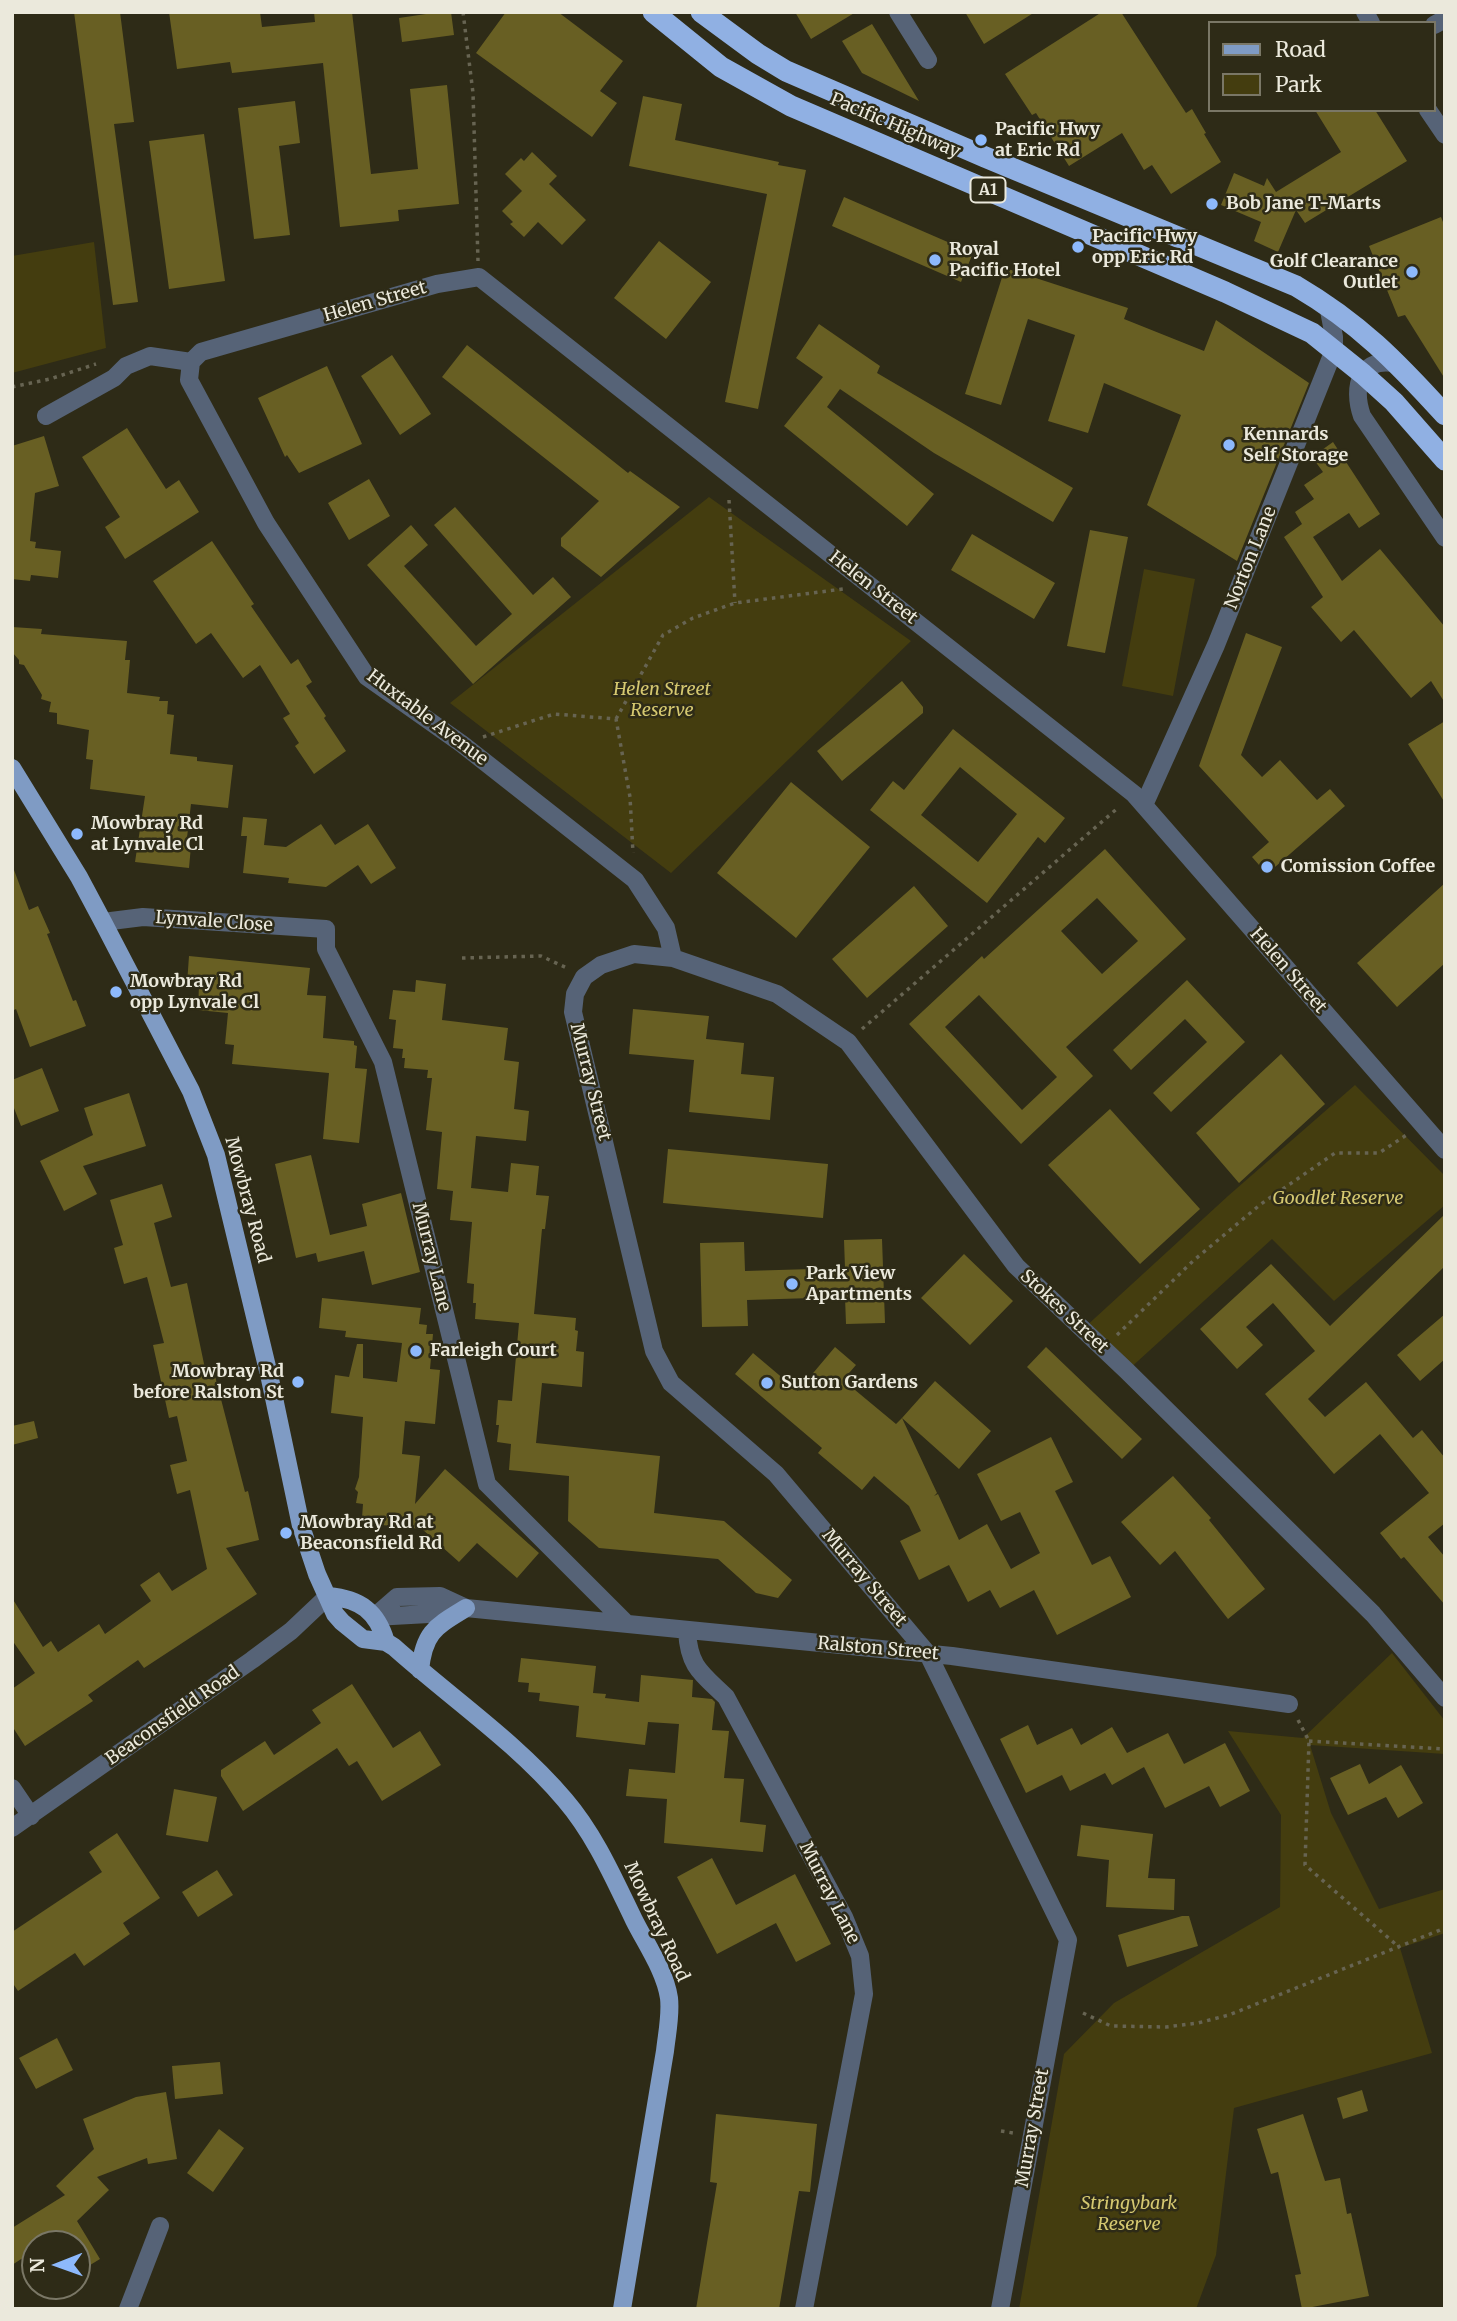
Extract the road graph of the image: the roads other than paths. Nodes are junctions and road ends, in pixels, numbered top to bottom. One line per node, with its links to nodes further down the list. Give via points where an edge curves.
1 (653, 12): 8 (highway, Pacific Highway / A1, via 720,67 791,106 1283,318)
2 (701, 12): 7 (highway, Pacific Highway / A1, via 786,71 1237,260)
3 (898, 12): 4 (street)
4 (928, 60)
5 (1429, 112): 6 (street)
6 (1445, 135)
7 (1328, 305): 8 (street, Norton Lane); 10 (highway, Pacific Highway / A1)
8 (1334, 350): 11 (highway, Pacific Highway / A1); 17 (street, Norton Lane, via 1216,645)
9 (191, 362): 13 (street, via 150,356); 17 (street, Helen Street, via 201,352 437,284 479,277); 20 (street, Huxtable Avenue, via 189,380 266,523 367,677 462,744 635,880 666,928)
10 (1398, 364): 11 (street, via 1379,363); 12 (highway, Pacific Highway / A1)
11 (1363, 374): 14 (highway, Pacific Highway / A1); 15 (street, via 1357,399 1362,415)
12 (1445, 415)
13 (46, 416)
14 (1445, 460)
15 (1445, 538)
16 (12, 768): 18 (main road, Mowbray Road)
17 (1139, 800): 21 (street, Helen Street)
18 (103, 922): 19 (street, Lynvale Close, via 143,917); 22 (main road, Mowbray Road, via 191,1091 216,1155 301,1526)
19 (326, 929): 25 (street, Murray Lane, via 326,949 383,1062 487,1484)
20 (673, 958): 28 (street, Murray Street, via 634,954 601,965 584,977 573,1012 654,1350 671,1383 776,1474); 30 (street, Stokes Street, via 778,994 848,1042 1016,1266 1373,1614)
21 (1445, 1150)
22 (328, 1596): 24 (main road, via 361,1604); 27 (main road, Mowbray Road, via 342,1622 363,1639); 33 (street, Beaconsfield Road, via 252,1660)
23 (466, 1608): 24 (street, Ralston Street, via 440,1596 397,1597); 25 (street, Ralston Street); 29 (main road, via 436,1626 427,1638)
24 (374, 1617): 27 (main road, Mowbray Road)
25 (626, 1623): 26 (street, Ralston Street)
26 (687, 1631): 28 (street, Ralston Street); 38 (street, Murray Lane, via 688,1653 726,1697 844,1917 860,1956 864,1994)
27 (386, 1642): 29 (main road, Mowbray Road)
28 (928, 1654): 31 (street, Ralston Street); 39 (street, Murray Street, via 1068,1940)
29 (420, 1670): 37 (main road, Mowbray Road, via 523,1758 578,1816 662,1977 670,2015)
30 (1445, 1698)
31 (1289, 1704)
32 (12, 1788): 33 (street)
33 (31, 1815): 34 (street, Beaconsfield Road)
34 (12, 1828)
35 (160, 2226): 36 (street)
36 (128, 2309)
37 (622, 2309)
38 (804, 2309)
39 (1000, 2309)

